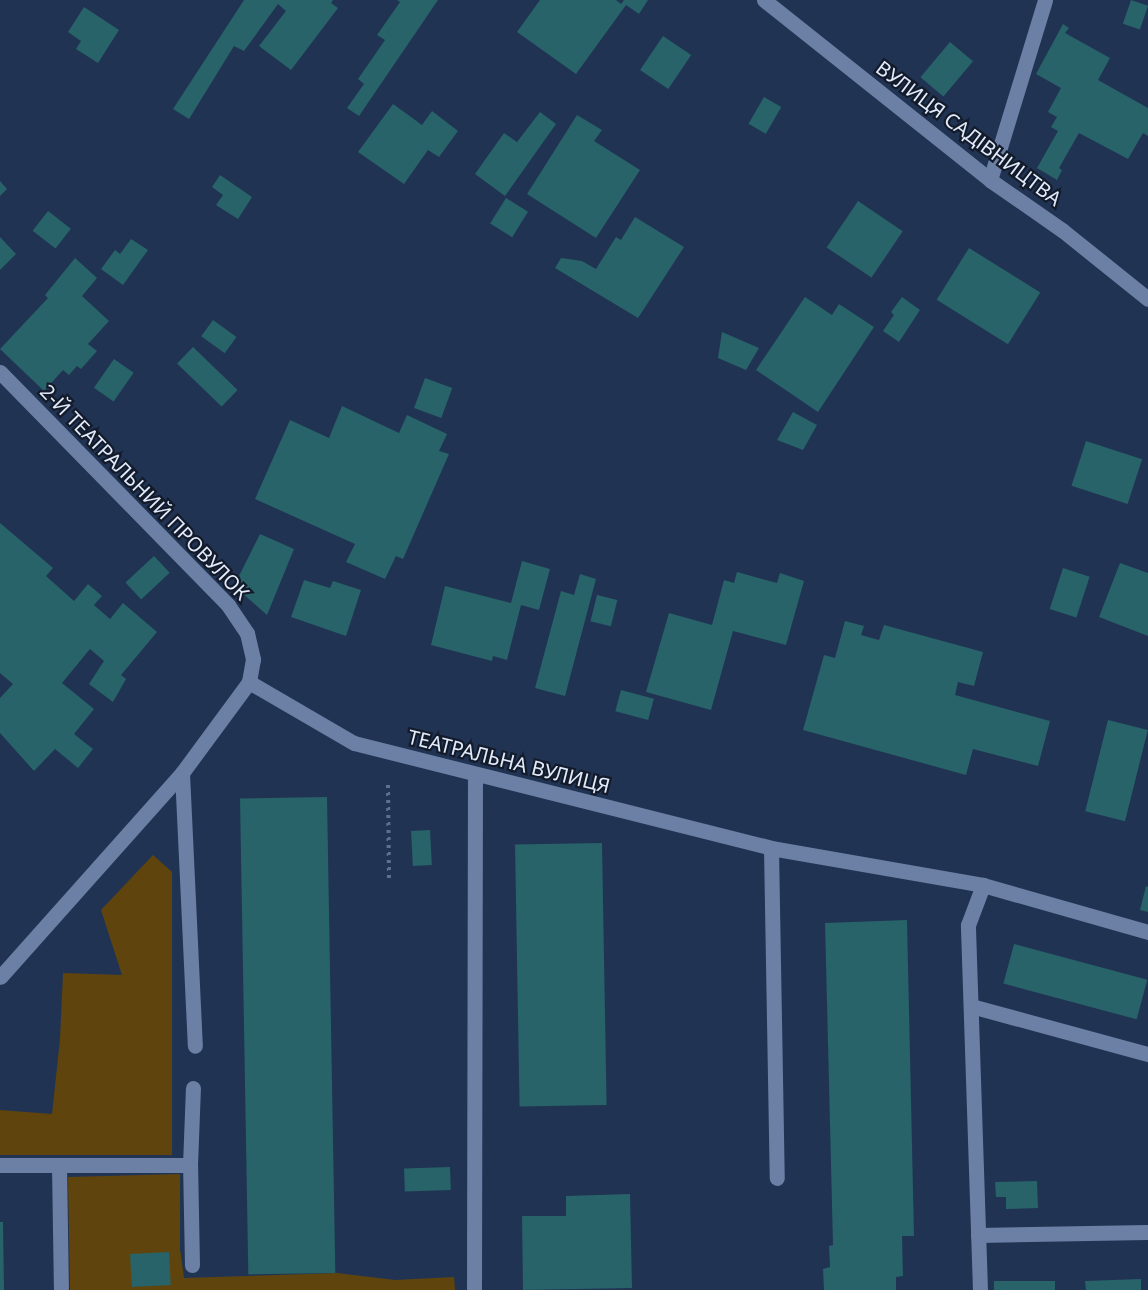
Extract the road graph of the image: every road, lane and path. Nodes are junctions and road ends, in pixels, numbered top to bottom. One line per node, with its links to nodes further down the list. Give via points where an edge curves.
1 (764, 0): 3 (street, ВУЛИЦЯ САДІВНИЦТВА)
2 (1045, 0): 3 (street)
3 (990, 180): 4 (street, ВУЛИЦЯ САДІВНИЦТВА, via 1062,230)
4 (1148, 299)
5 (0, 372): 6 (street, 2-Й ТЕАТРАЛЬНИЙ ПРОВУЛОК, via 228,605 247,633 253,659)
6 (249, 682): 7 (street, ТЕАТРАЛЬНА ВУЛИЦЯ, via 354,743); 8 (street)
7 (388, 752): 9 (street, ТЕАТРАЛЬНА ВУЛИЦЯ); 11 (path)
8 (182, 772): 14 (street); 16 (street)
9 (476, 775): 10 (street, ТЕАТРАЛЬНА ВУЛИЦЯ); 27 (street)
10 (771, 848): 12 (street, ТЕАТРАЛЬНА ВУЛИЦЯ); 22 (street)
11 (389, 882)
12 (983, 885): 13 (street, ТЕАТРАЛЬНА ВУЛИЦЯ); 15 (street, via 968,925)
13 (1148, 932)
14 (2, 971)
15 (971, 1006): 17 (street); 24 (street)
16 (195, 1046)
17 (1148, 1054)
18 (193, 1088): 20 (street)
19 (0, 1165): 21 (street)
20 (190, 1165): 21 (street); 25 (street)
21 (58, 1166): 26 (street)
22 (777, 1178)
23 (1148, 1232): 24 (street)
24 (978, 1235): 28 (street)
25 (192, 1265)
26 (61, 1290)
27 (474, 1290)
28 (980, 1290)

